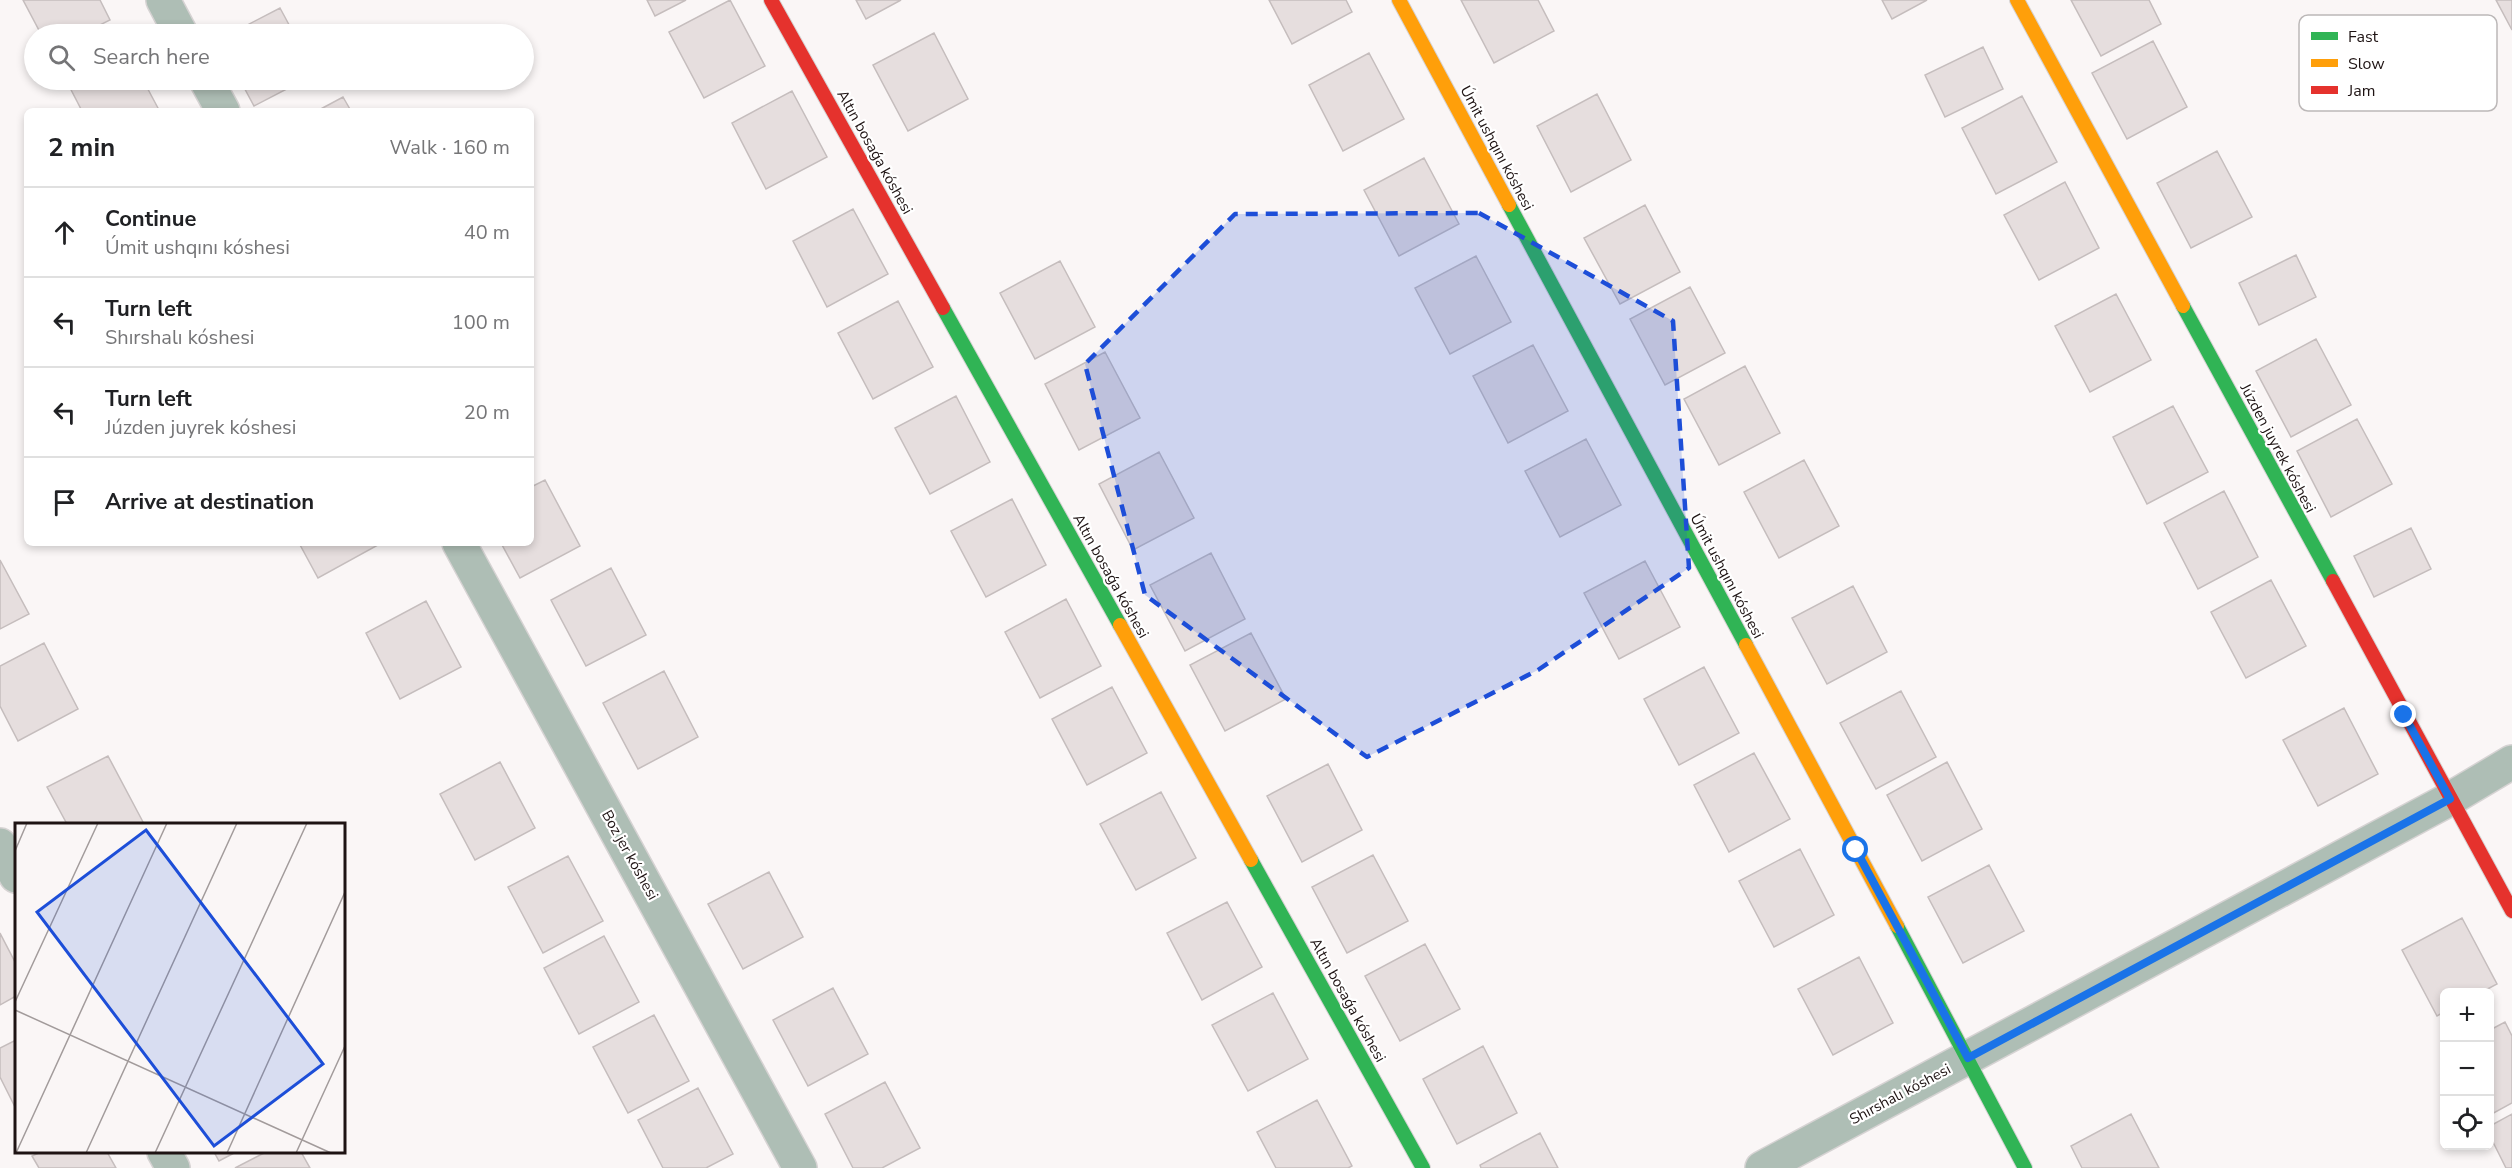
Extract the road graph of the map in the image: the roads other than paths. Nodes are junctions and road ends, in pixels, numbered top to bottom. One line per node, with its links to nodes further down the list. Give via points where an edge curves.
1 (163, 0): 5 (street)
2 (771, 0): 18 (street, Altın bosaǵa kóshesi)
3 (1399, 0): 14 (street, Úmit ushqını kóshesi)
4 (2017, 0): 10 (street, Júzden juyrek kóshesi)
5 (176, 24)
6 (211, 90): 7 (street)
7 (221, 108)
8 (461, 546): 17 (street, Boz jer kóshesi)
9 (2512, 762): 10 (street, Shırshalı kóshesi)
10 (2450, 799): 13 (street, Júzden juyrek kóshesi); 14 (street, Shırshalı kóshesi)
11 (0, 845): 12 (street)
12 (15, 874)
13 (2512, 912)
14 (1968, 1058): 19 (street, Shırshalı kóshesi); 20 (street, Úmit ushqını kóshesi)
15 (165, 1153): 16 (street)
16 (173, 1168)
17 (801, 1168)
18 (1423, 1168)
19 (1762, 1168)
20 (2025, 1168)

